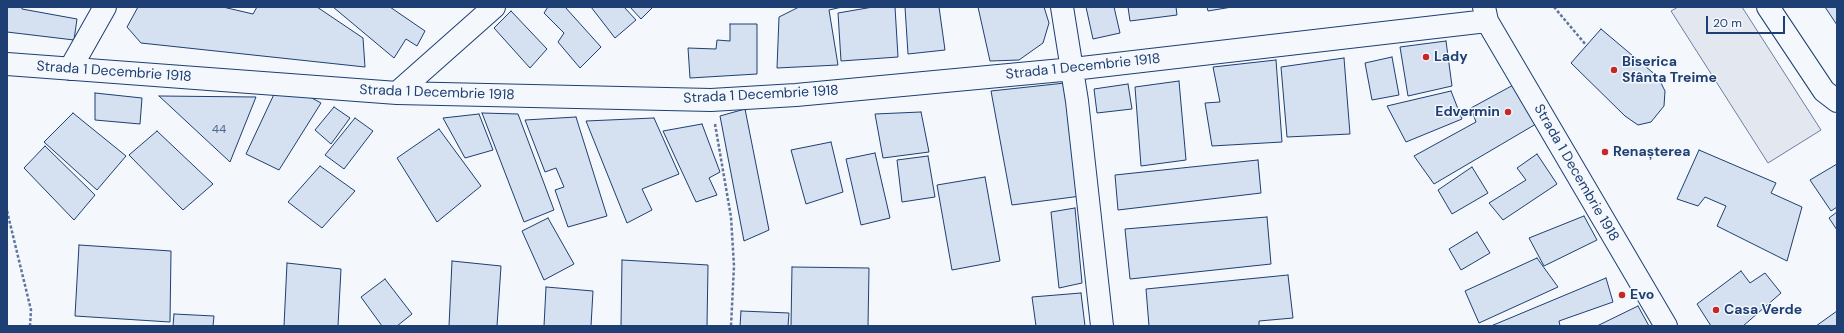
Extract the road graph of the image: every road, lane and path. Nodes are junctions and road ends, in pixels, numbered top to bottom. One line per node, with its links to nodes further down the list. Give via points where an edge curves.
1 (104, 7): 9 (street)
2 (494, 7): 11 (street)
3 (1062, 7): 10 (street)
4 (1554, 7): 7 (path)
5 (1768, 7): 13 (street, via 1824,91)
6 (1486, 14): 10 (street, Strada 1 Decembrie 1918); 18 (street, Strada 1 Decembrie 1918)
7 (1586, 46)
8 (7, 64): 9 (street, Strada 1 Decembrie 1918)
9 (70, 69): 11 (street, Strada 1 Decembrie 1918)
10 (1073, 69): 12 (street, Strada 1 Decembrie 1918, via 796,95); 17 (street)
11 (397, 93): 12 (street, Strada 1 Decembrie 1918)
12 (711, 100): 16 (path, via 731,217 734,266)
13 (1837, 101)
14 (7, 211): 15 (path, via 31,310)
15 (30, 326)
16 (731, 326)
17 (1102, 326)
18 (1666, 326)

